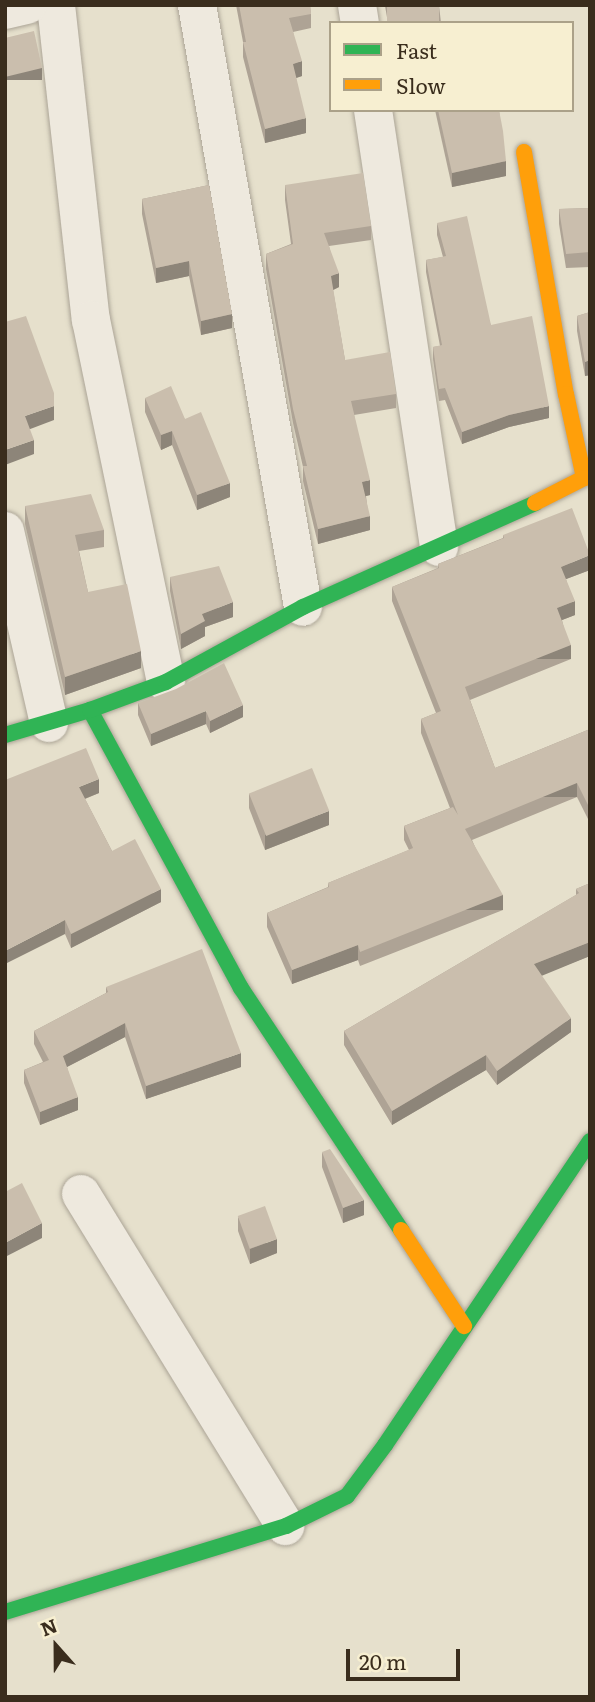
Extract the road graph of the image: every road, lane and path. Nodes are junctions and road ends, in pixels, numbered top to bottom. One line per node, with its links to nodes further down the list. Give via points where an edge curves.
1 (27, 5): 4 (street)
2 (56, 5): 10 (street, via 91,320)
3 (197, 5): 9 (street)
4 (5, 10)
5 (373, 112): 8 (street)
6 (524, 152): 8 (street, via 584,478)
7 (5, 531): 12 (street)
8 (439, 548): 9 (street)
9 (303, 607): 10 (street)
10 (166, 682): 11 (street)
11 (90, 710): 12 (street); 16 (street, via 241,988)
12 (49, 723): 13 (street)
13 (5, 735)
14 (590, 1141): 16 (street)
15 (81, 1194): 17 (street)
16 (464, 1326): 17 (street, via 347,1496)
17 (285, 1526): 18 (street)
18 (5, 1612)

